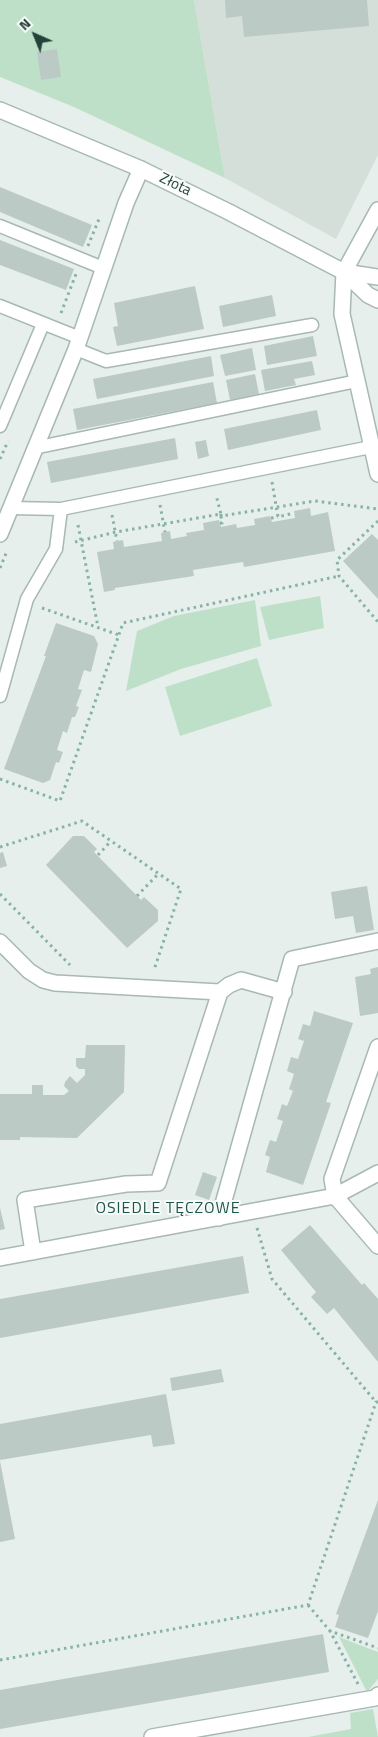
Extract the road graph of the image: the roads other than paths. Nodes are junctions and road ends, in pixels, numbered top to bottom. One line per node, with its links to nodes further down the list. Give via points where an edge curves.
1 (0, 110): 2 (street, Złota)
2 (141, 169): 5 (street); 6 (street, Złota)
3 (378, 210): 6 (street)
4 (0, 226): 5 (lane)
5 (103, 268): 12 (street)
6 (344, 272): 7 (street, Złota); 8 (street, Złota); 13 (street, via 342,314)
7 (378, 277)
8 (378, 300)
9 (0, 306): 10 (lane)
10 (43, 324): 12 (lane); 14 (lane)
11 (312, 325): 12 (lane, via 106,361)
12 (78, 344): 16 (street)
13 (357, 382): 15 (street); 16 (lane)
14 (0, 426)
15 (371, 447): 17 (street); 19 (lane)
16 (34, 448): 18 (street)
17 (378, 474)
18 (11, 508): 19 (lane); 20 (street)
19 (61, 510): 21 (lane, via 56,549 27,602)
20 (0, 534)
21 (0, 696)
22 (378, 941): 25 (street, via 292,959)
23 (0, 942): 24 (street, via 29,971 43,980)
24 (220, 992): 25 (street, via 241,980); 31 (street, via 158,1183 126,1184 25,1200)
25 (284, 992): 29 (street)
26 (378, 1047): 28 (street, via 332,1179)
27 (378, 1172): 28 (street)
28 (335, 1196): 29 (street); 30 (street)
29 (218, 1218): 31 (street)
30 (378, 1246)
31 (32, 1252): 32 (street)
32 (0, 1258)
33 (372, 1697): 34 (street)
34 (152, 1737)

